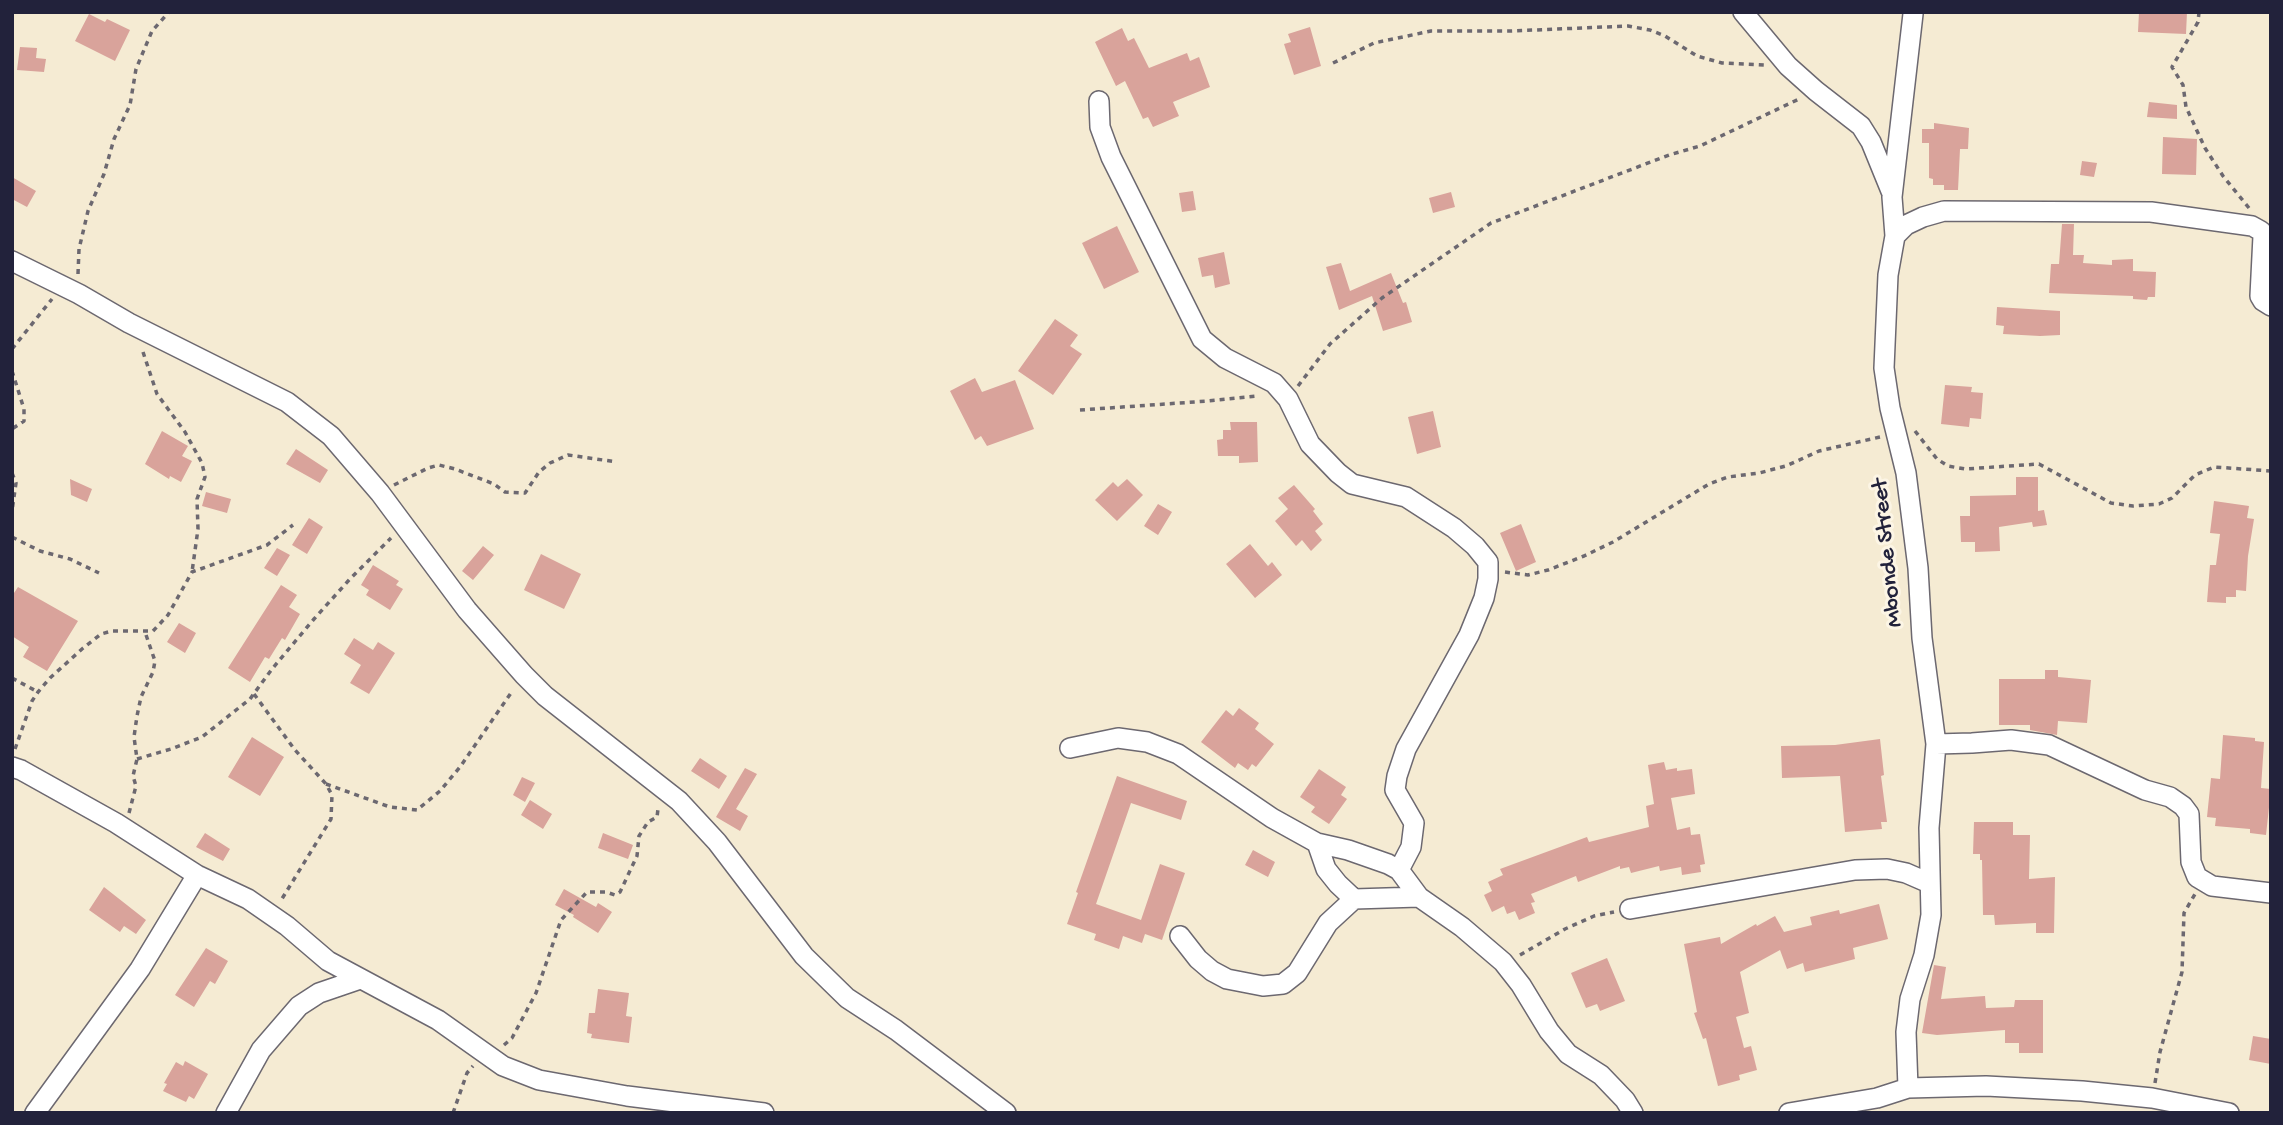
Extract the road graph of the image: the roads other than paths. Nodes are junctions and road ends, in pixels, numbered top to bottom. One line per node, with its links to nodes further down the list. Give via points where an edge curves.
1 (1743, 12): 4 (street, via 1788,66 1861,126)
2 (1913, 14): 4 (street, Mbonde Street)
3 (1099, 100): 12 (street, via 1100,127 1111,157 1202,339 1225,358 1274,383 1310,444 1352,484 1406,497 1454,528 1488,562 1488,579 1469,635 1406,749 1397,776 1395,790 1414,823 1411,847)
4 (1892, 197): 5 (street, Mbonde Street)
5 (1895, 236): 7 (street, via 1923,216 1944,211 2151,212 2220,220 2261,230 2260,296); 8 (street, Mbonde Street, via 1888,275 1884,369 1906,472)
6 (12, 261): 25 (street, via 287,402 331,436 403,522 467,610 524,675 679,801 717,842 804,956 847,998)
7 (2271, 306)
8 (1936, 744): 14 (street, Mbonde Street); 15 (street, via 2011,740 2049,745 2178,801 2189,814 2197,877 2212,886)
9 (1070, 748): 11 (street, via 1118,738 1147,742 1178,754)
10 (12, 767): 13 (street, via 124,828)
11 (1317, 843): 12 (street); 17 (street, via 1326,869)
12 (1399, 870): 16 (street)
13 (197, 875): 20 (street, via 248,899 328,961); 22 (street, via 140,969)
14 (1929, 883): 18 (street, via 1887,869 1855,870); 21 (street, Mbonde Street, via 1931,915 1906,1032)
15 (2271, 893)
16 (1419, 897): 17 (street); 26 (street, via 1503,962 1568,1054 1601,1074)
17 (1354, 898): 19 (street, via 1328,923 1297,973 1283,984 1263,986 1227,979 1198,959)
18 (1630, 909)
19 (1180, 936)
20 (360, 979): 23 (street, via 319,993 299,1006 261,1050); 24 (street, via 438,1020 503,1066 539,1080)
21 (1908, 1088): 27 (street); 28 (street, via 2082,1091)
22 (35, 1113)
23 (226, 1113)
24 (764, 1113)
25 (1006, 1113)
26 (1633, 1113)
27 (1789, 1113)
28 (2229, 1113)

